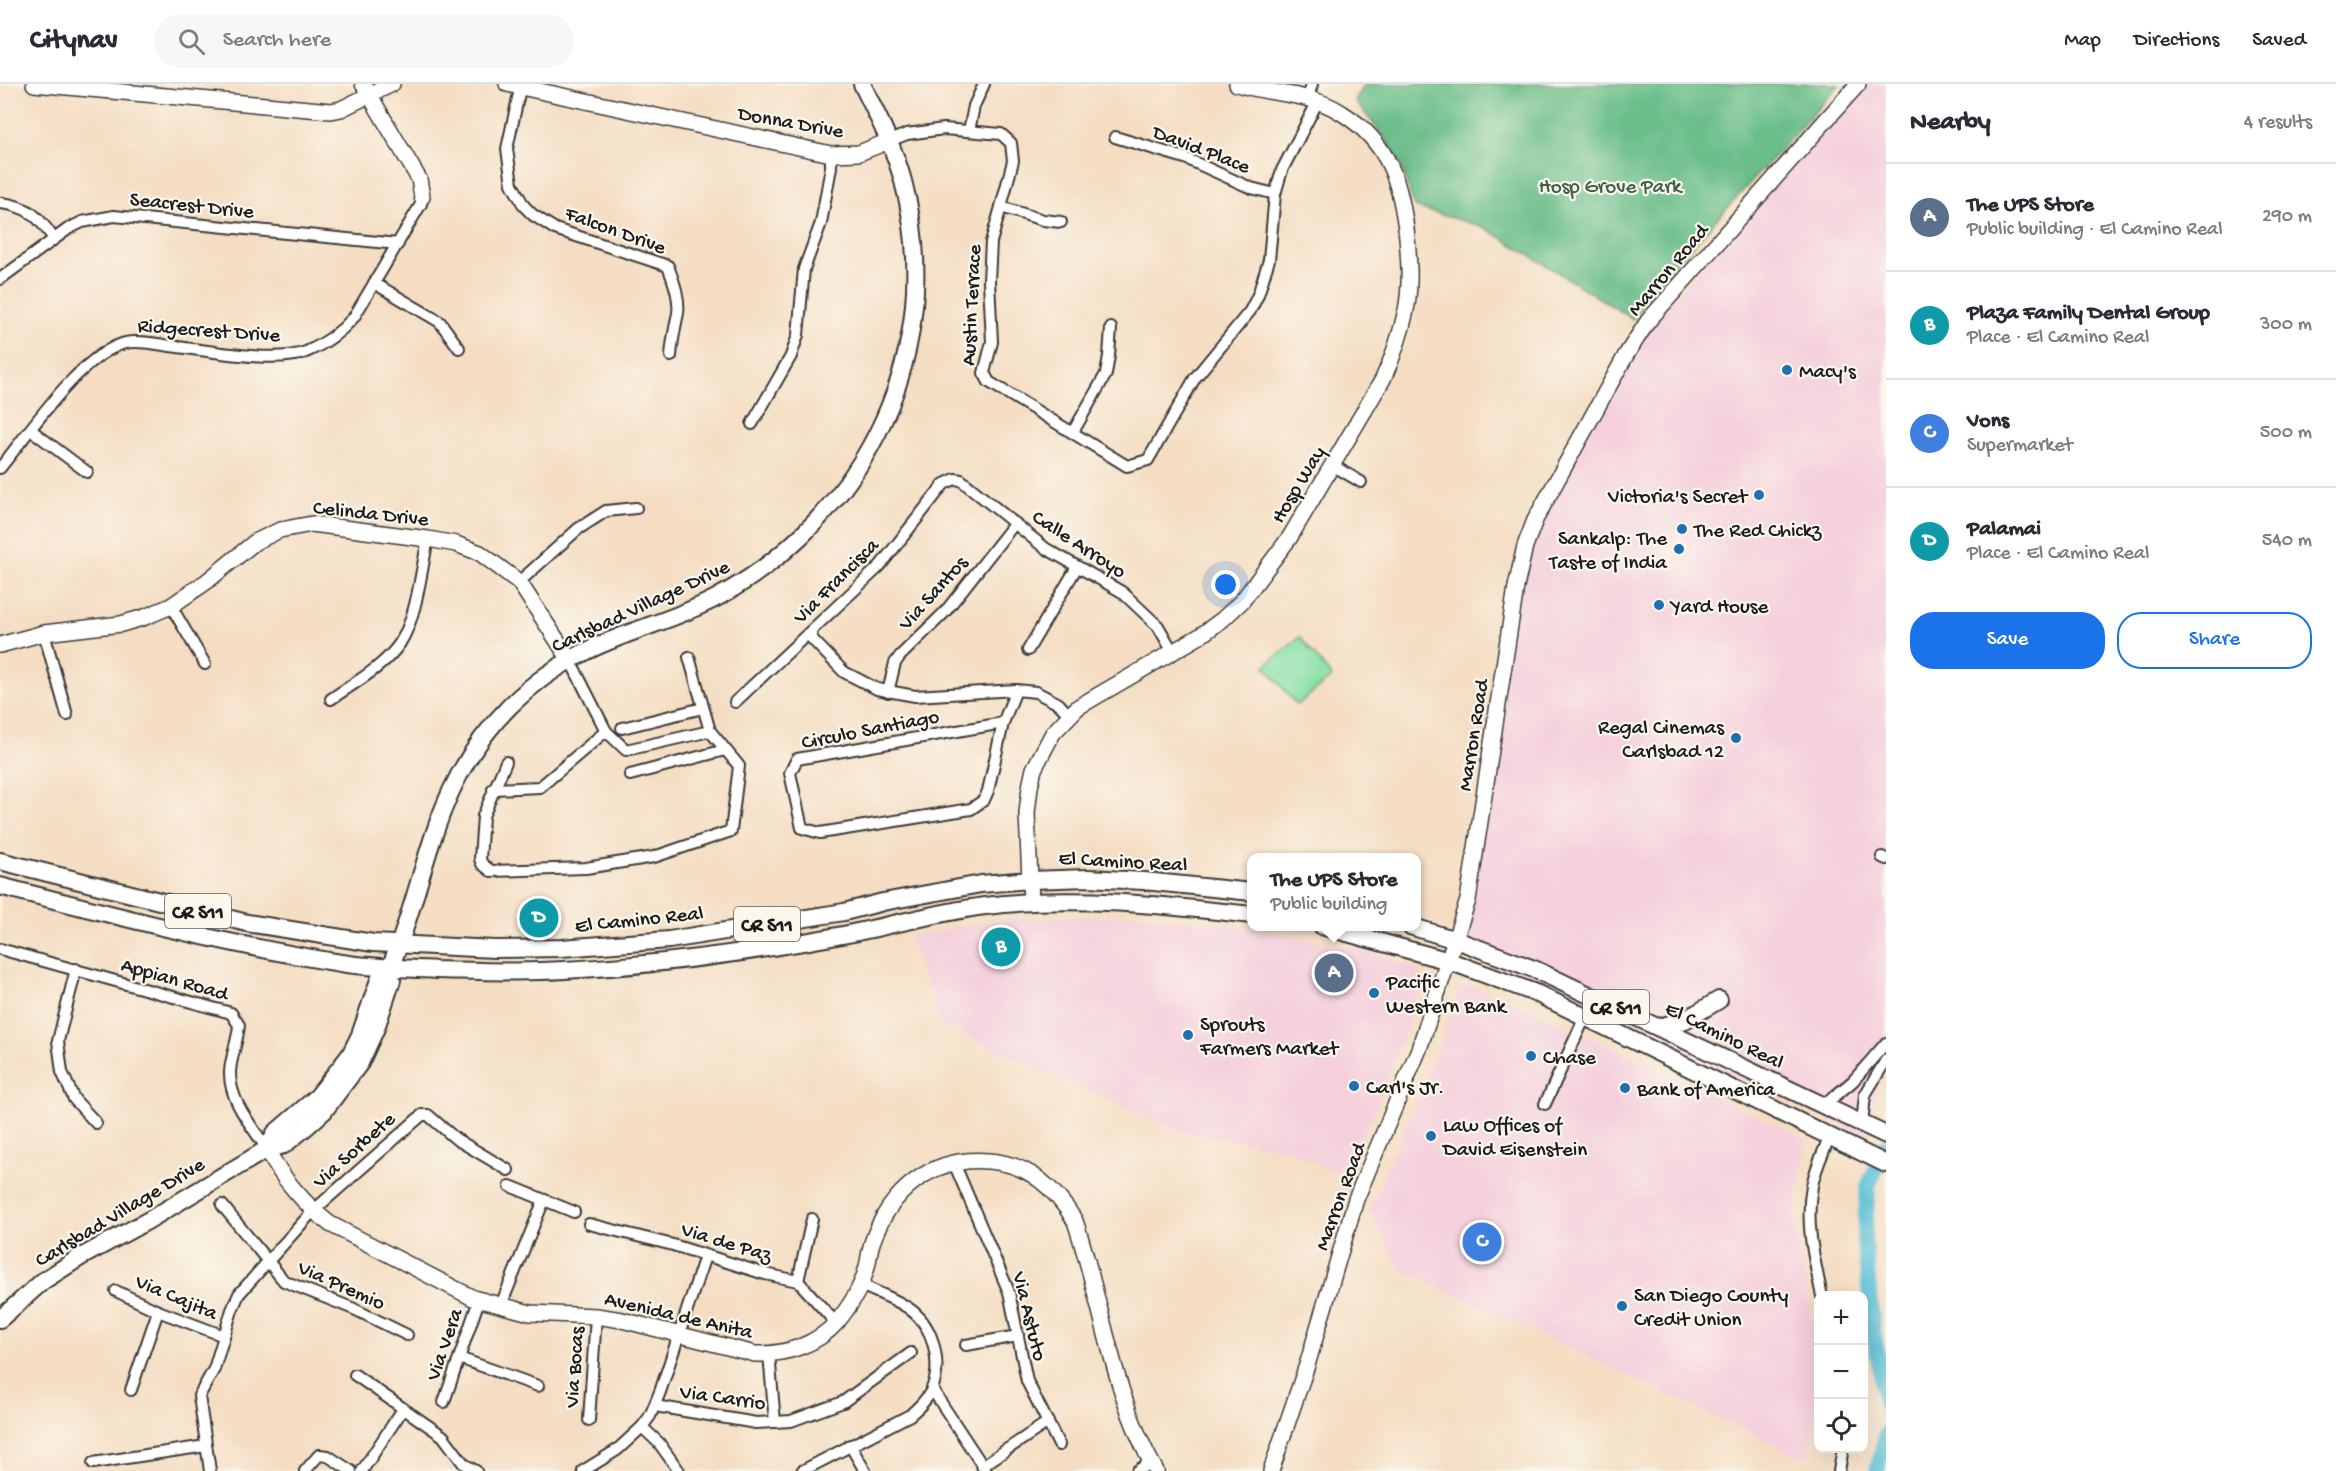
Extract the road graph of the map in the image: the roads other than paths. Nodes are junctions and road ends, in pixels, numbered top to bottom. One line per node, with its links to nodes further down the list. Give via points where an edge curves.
1 (34, 84): 8 (street, via 331,111 341,109)
2 (392, 84): 8 (street)
3 (862, 84): 12 (main road, Carlsbad Village Drive)
4 (984, 84): 10 (street)
5 (1237, 84): 9 (street, Hosp Way)
6 (1858, 84): 71 (street, Marron Road, via 1648,321 1535,520 1516,587 1468,900)
7 (516, 85): 13 (street, Donna Drive); 25 (street, Falcon Drive, via 507,149 512,184 524,206 555,229 668,266 678,311)
8 (366, 90): 15 (street, via 419,179)
9 (1313, 94): 14 (street, Austin Terrace); 29 (street, Hosp Way, via 1368,132 1387,159 1401,197 1410,264 1407,308 1395,352)
10 (969, 131): 12 (street, Donna Drive, via 944,129 907,134); 17 (street, Donna Drive, via 1001,134 1011,143 1012,161)
11 (1115, 137): 14 (street, David Place, via 1185,158 1251,188)
12 (889, 141): 13 (street, Donna Drive, via 859,153); 46 (main road, Carlsbad Village Drive, via 910,214 915,253 913,311 892,401 854,475 806,533 738,585 694,609)
13 (831, 154): 26 (street, via 821,223 804,269 798,335 791,356)
14 (1275, 194): 28 (street, Austin Terrace, via 1269,260 1258,295 1250,311 1195,378 1148,460 1127,466)
15 (422, 197): 20 (street, Ridgecrest Drive)
16 (0, 203): 19 (street, via 29,210)
17 (1001, 207): 18 (street); 28 (street, Austin Terrace, via 991,242 992,342 984,373 989,382)
18 (1061, 222)
19 (54, 239): 20 (street, Seacrest Drive, via 82,222 114,216); 21 (street, Seacrest Drive)
20 (398, 244): 22 (street, Ridgecrest Drive)
21 (0, 279)
22 (374, 283): 24 (street, via 440,322); 27 (street, Ridgecrest Drive, via 354,318 304,353 273,357 126,343 100,355 80,371)
23 (1111, 328): 28 (street, via 1106,374)
24 (459, 348)
25 (671, 356)
26 (752, 424)
27 (31, 430): 30 (street, Ridgecrest Drive); 31 (street)
28 (1073, 432)
29 (1332, 465): 33 (street); 44 (street, Hosp Way, via 1290,537 1242,601 1223,619)
30 (0, 468)
31 (87, 472)
32 (955, 478): 35 (street, Calle Arroyo); 41 (street, Via Francisca, via 945,484 880,566)
33 (1361, 482)
34 (636, 508): 38 (street, via 606,511 578,529)
35 (1015, 523): 37 (street, Calle Arroyo, via 1045,548); 49 (street, Via Santos, via 945,612 900,656)
36 (428, 539): 38 (street, Celinda Drive, via 480,553); 39 (street, Celinda Drive, via 312,524 280,530 255,542); 50 (street, via 412,612 399,643 385,660)
37 (1077, 567): 43 (street); 44 (street, Calle Arroyo, via 1122,592 1158,626)
38 (519, 582): 46 (street, Celinda Drive)
39 (171, 606): 40 (street, Celinda Drive, via 121,624); 47 (street)
40 (44, 633): 42 (street, Celinda Drive); 53 (street)
41 (810, 633): 49 (street, via 844,672); 51 (street, Via Francisca)
42 (0, 645)
43 (1028, 650)
44 (1173, 652): 54 (street, Hosp Way)
45 (689, 657): 52 (street)
46 (570, 660): 57 (street); 72 (main road, Carlsbad Village Drive, via 509,707 463,766 434,832)
47 (205, 664)
48 (1016, 690): 49 (street, via 915,696); 54 (street, via 1036,692 1059,704); 55 (street)
49 (888, 692)
50 (331, 699)
51 (735, 702)
52 (703, 708): 56 (street); 58 (street)
53 (67, 715)
54 (1069, 715): 64 (street, Hosp Way, via 1042,750 1030,787)
55 (1003, 723): 55 (street, Circulo Santiago, via 797,759 790,773 801,828 820,833 970,809 984,800 988,791)
56 (622, 728)
57 (606, 730): 58 (street, via 626,750); 62 (street, via 540,787)
58 (710, 731): 59 (street)
59 (725, 750): 61 (street); 62 (street, via 739,766 731,831 643,859 586,868 491,871 480,859 483,816)
60 (506, 762): 62 (street)
61 (630, 775)
62 (493, 789)
63 (0, 861): 72 (main road, El Camino Real / CR S11, via 247,923)
64 (1030, 880): 66 (main road, El Camino Real / CR S11, via 1144,881); 67 (street, Hosp Way); 72 (main road, El Camino Real / CR S11, via 981,884 844,912 669,940 561,948)
65 (0, 886): 75 (main road, El Camino Real / CR S11, via 175,931 343,964)
66 (1247, 892)
67 (1031, 902): 68 (main road, El Camino Real / CR S11, via 1142,903); 75 (main road, El Camino Real / CR S11, via 984,906 849,934 671,962 545,971)
68 (1247, 915)
69 (1421, 930): 71 (main road, El Camino Real / CR S11)
70 (1338, 931): 74 (main road, CR S11)
71 (1456, 940): 74 (street, Marron Road); 79 (main road, El Camino Real / CR S11, via 1534,969)
72 (399, 945): 75 (main road, Carlsbad Village Drive)
73 (0, 950): 76 (street, Appian Road)
74 (1449, 961): 78 (main road, CR S11, via 1538,994); 146 (street, Marron Road, via 1419,1049 1356,1199)
75 (390, 968): 87 (main road, Carlsbad Village Drive, via 392,980 376,1028 355,1071 324,1111 305,1128 284,1145)
76 (76, 969): 84 (street, via 58,1041 62,1072 74,1099); 87 (street, Appian Road, via 234,1016 239,1024 230,1080 241,1109)
77 (1719, 1000): 79 (main road, via 1685,1020)
78 (1585, 1017): 82 (street); 86 (main road, CR S11)
79 (1659, 1027): 83 (main road, El Camino Real / CR S11)
80 (1886, 1043): 83 (street)
81 (1886, 1060): 85 (street, via 1865,1095)
82 (1545, 1104)
83 (1823, 1106): 85 (main road, El Camino Real / CR S11)
84 (96, 1123)
85 (1875, 1130)
86 (1829, 1138): 89 (main road, CR S11); 103 (street, via 1812,1185 1809,1209 1810,1240)
87 (267, 1149): 94 (street, Avenida de Anita); 108 (main road, Carlsbad Village Drive, via 43,1281)
88 (954, 1163): 101 (street, Avenida de Anita, via 920,1177 883,1216); 113 (street, Via Astuto, via 1009,1292); 134 (street, Avenida de Anita, via 1012,1165 1044,1182 1066,1207 1079,1233 1119,1383)
89 (1886, 1164)
90 (508, 1170): 94 (street, Via Sorbete, via 456,1139 428,1115 420,1116)
91 (510, 1186): 92 (street)
92 (544, 1200): 95 (street); 105 (street)
93 (222, 1205): 99 (street, Via Premio)
94 (313, 1211): 99 (street, Via Sorbete); 104 (street, Avenida de Anita, via 330,1224)
95 (574, 1212)
96 (812, 1219): 100 (street)
97 (589, 1224): 98 (street, Via de Paz)
98 (705, 1256): 100 (street, Via de Paz); 112 (street)
99 (268, 1261): 110 (street, Via Premio, via 284,1281); 111 (street, Via Sorbete, via 239,1294)
100 (798, 1281): 109 (street)
101 (861, 1285): 109 (street, Avenida de Anita); 120 (street, via 912,1310 928,1331 936,1364)
102 (116, 1291): 106 (street, Via Cajita)
103 (1821, 1291)
104 (479, 1300): 105 (street, Avenida de Anita); 117 (street, Via Vera)
105 (501, 1305): 107 (street, Avenida de Anita, via 530,1313)
106 (158, 1311): 111 (street, Via Cajita); 121 (street)
107 (596, 1316): 112 (street, Avenida de Anita); 125 (street, Via Bocas)
108 (0, 1319)
109 (836, 1323): 116 (street, Avenida de Anita, via 800,1347)
110 (408, 1335)
111 (224, 1336): 131 (street, Via Sorbete, via 214,1370 199,1396)
112 (679, 1336): 116 (street, Avenida de Anita); 123 (street)
113 (1018, 1336): 114 (street); 127 (street, Via Astuto, via 1027,1381)
114 (966, 1345)
115 (910, 1353): 126 (street, Via Carrio, via 843,1402 791,1421)
116 (769, 1354): 126 (street)
117 (459, 1358): 119 (street); 122 (street, Via Vera)
118 (355, 1375): 124 (street)
119 (538, 1386)
120 (932, 1389): 129 (street, via 910,1415); 135 (street)
121 (131, 1390)
122 (444, 1402)
123 (655, 1406): 126 (street, Via Carrio, via 756,1423); 128 (street)
124 (403, 1409): 139 (street); 140 (street, via 443,1436 464,1464)
125 (589, 1419)
126 (775, 1422)
127 (1048, 1422): 130 (street, Via Astuto); 135 (street)
128 (642, 1427): 141 (street, via 617,1450); 142 (street)
129 (850, 1445): 143 (street); 144 (street)
130 (1059, 1445)
131 (206, 1446): 133 (street); 136 (street, Via Sorbete)
132 (1842, 1453): 147 (street)
133 (93, 1463)
134 (1153, 1466): 145 (street)
135 (984, 1468)
136 (210, 1471)
137 (305, 1471): 138 (street, via 319,1455 328,1456)
138 (351, 1471)
139 (362, 1471)
140 (476, 1471)
141 (583, 1471)
142 (679, 1471)
143 (802, 1471)
144 (864, 1471)
145 (1137, 1471)
146 (1271, 1471)
147 (1839, 1471)

